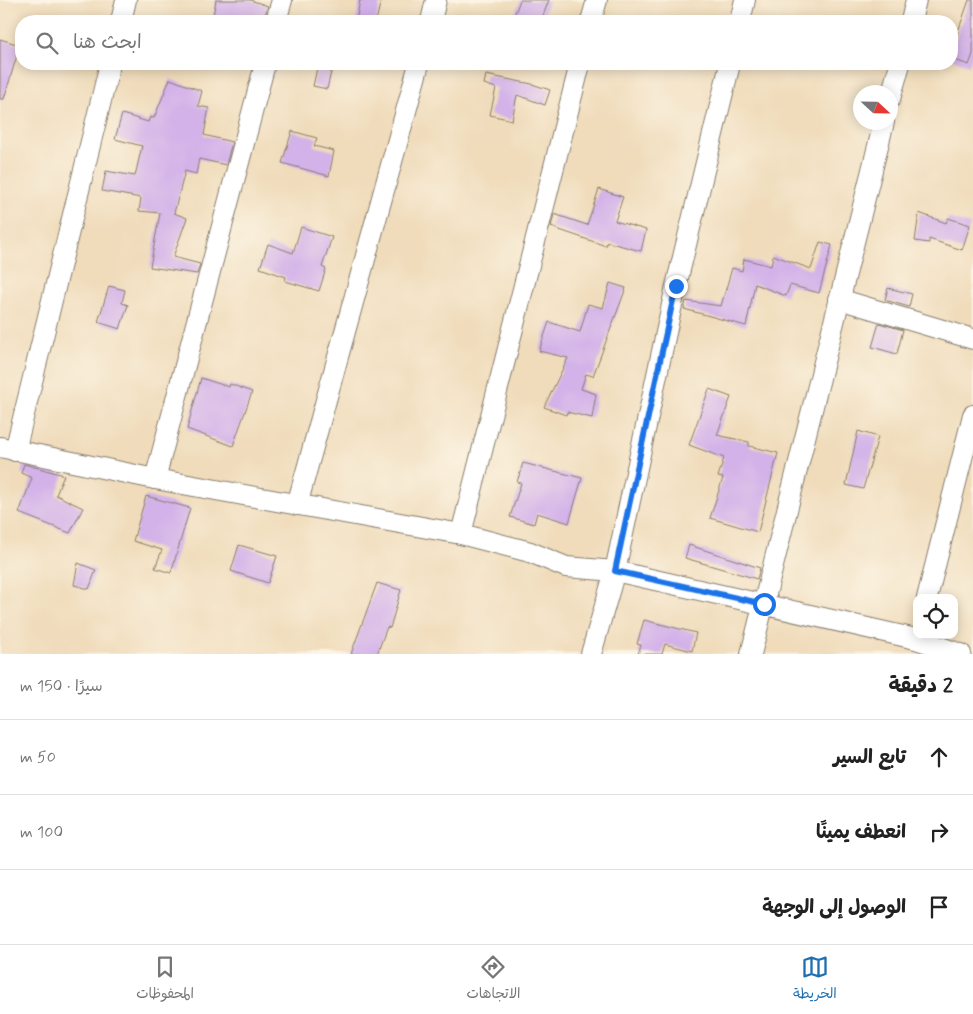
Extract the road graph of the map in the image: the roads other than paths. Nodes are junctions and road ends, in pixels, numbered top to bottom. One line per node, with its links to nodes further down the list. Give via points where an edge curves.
1 (126, 0): 7 (street)
2 (282, 0): 8 (street)
3 (436, 0): 9 (street)
4 (597, 0): 10 (street)
5 (745, 0): 11 (street)
6 (916, 0): 12 (street)
7 (122, 15)
8 (278, 15)
9 (432, 15)
10 (593, 15)
11 (741, 15)
12 (912, 15)
13 (108, 70): 24 (street)
14 (263, 70): 25 (street)
15 (417, 70): 26 (street)
16 (578, 70): 27 (street)
17 (729, 70): 28 (street, via 676,286)
18 (898, 70): 19 (street)
19 (894, 85)
20 (882, 130): 21 (street)
21 (839, 299): 22 (street); 30 (street)
22 (973, 339)
23 (973, 415): 29 (street)
24 (8, 449): 25 (street)
25 (155, 479): 26 (street)
26 (297, 505): 27 (street)
27 (461, 534): 28 (street, via 530,552 566,567)
28 (615, 571): 30 (street); 32 (street)
29 (928, 594)
30 (764, 604): 31 (street); 33 (street)
31 (915, 643): 34 (street)
32 (591, 654)
33 (751, 654)
34 (960, 654)

